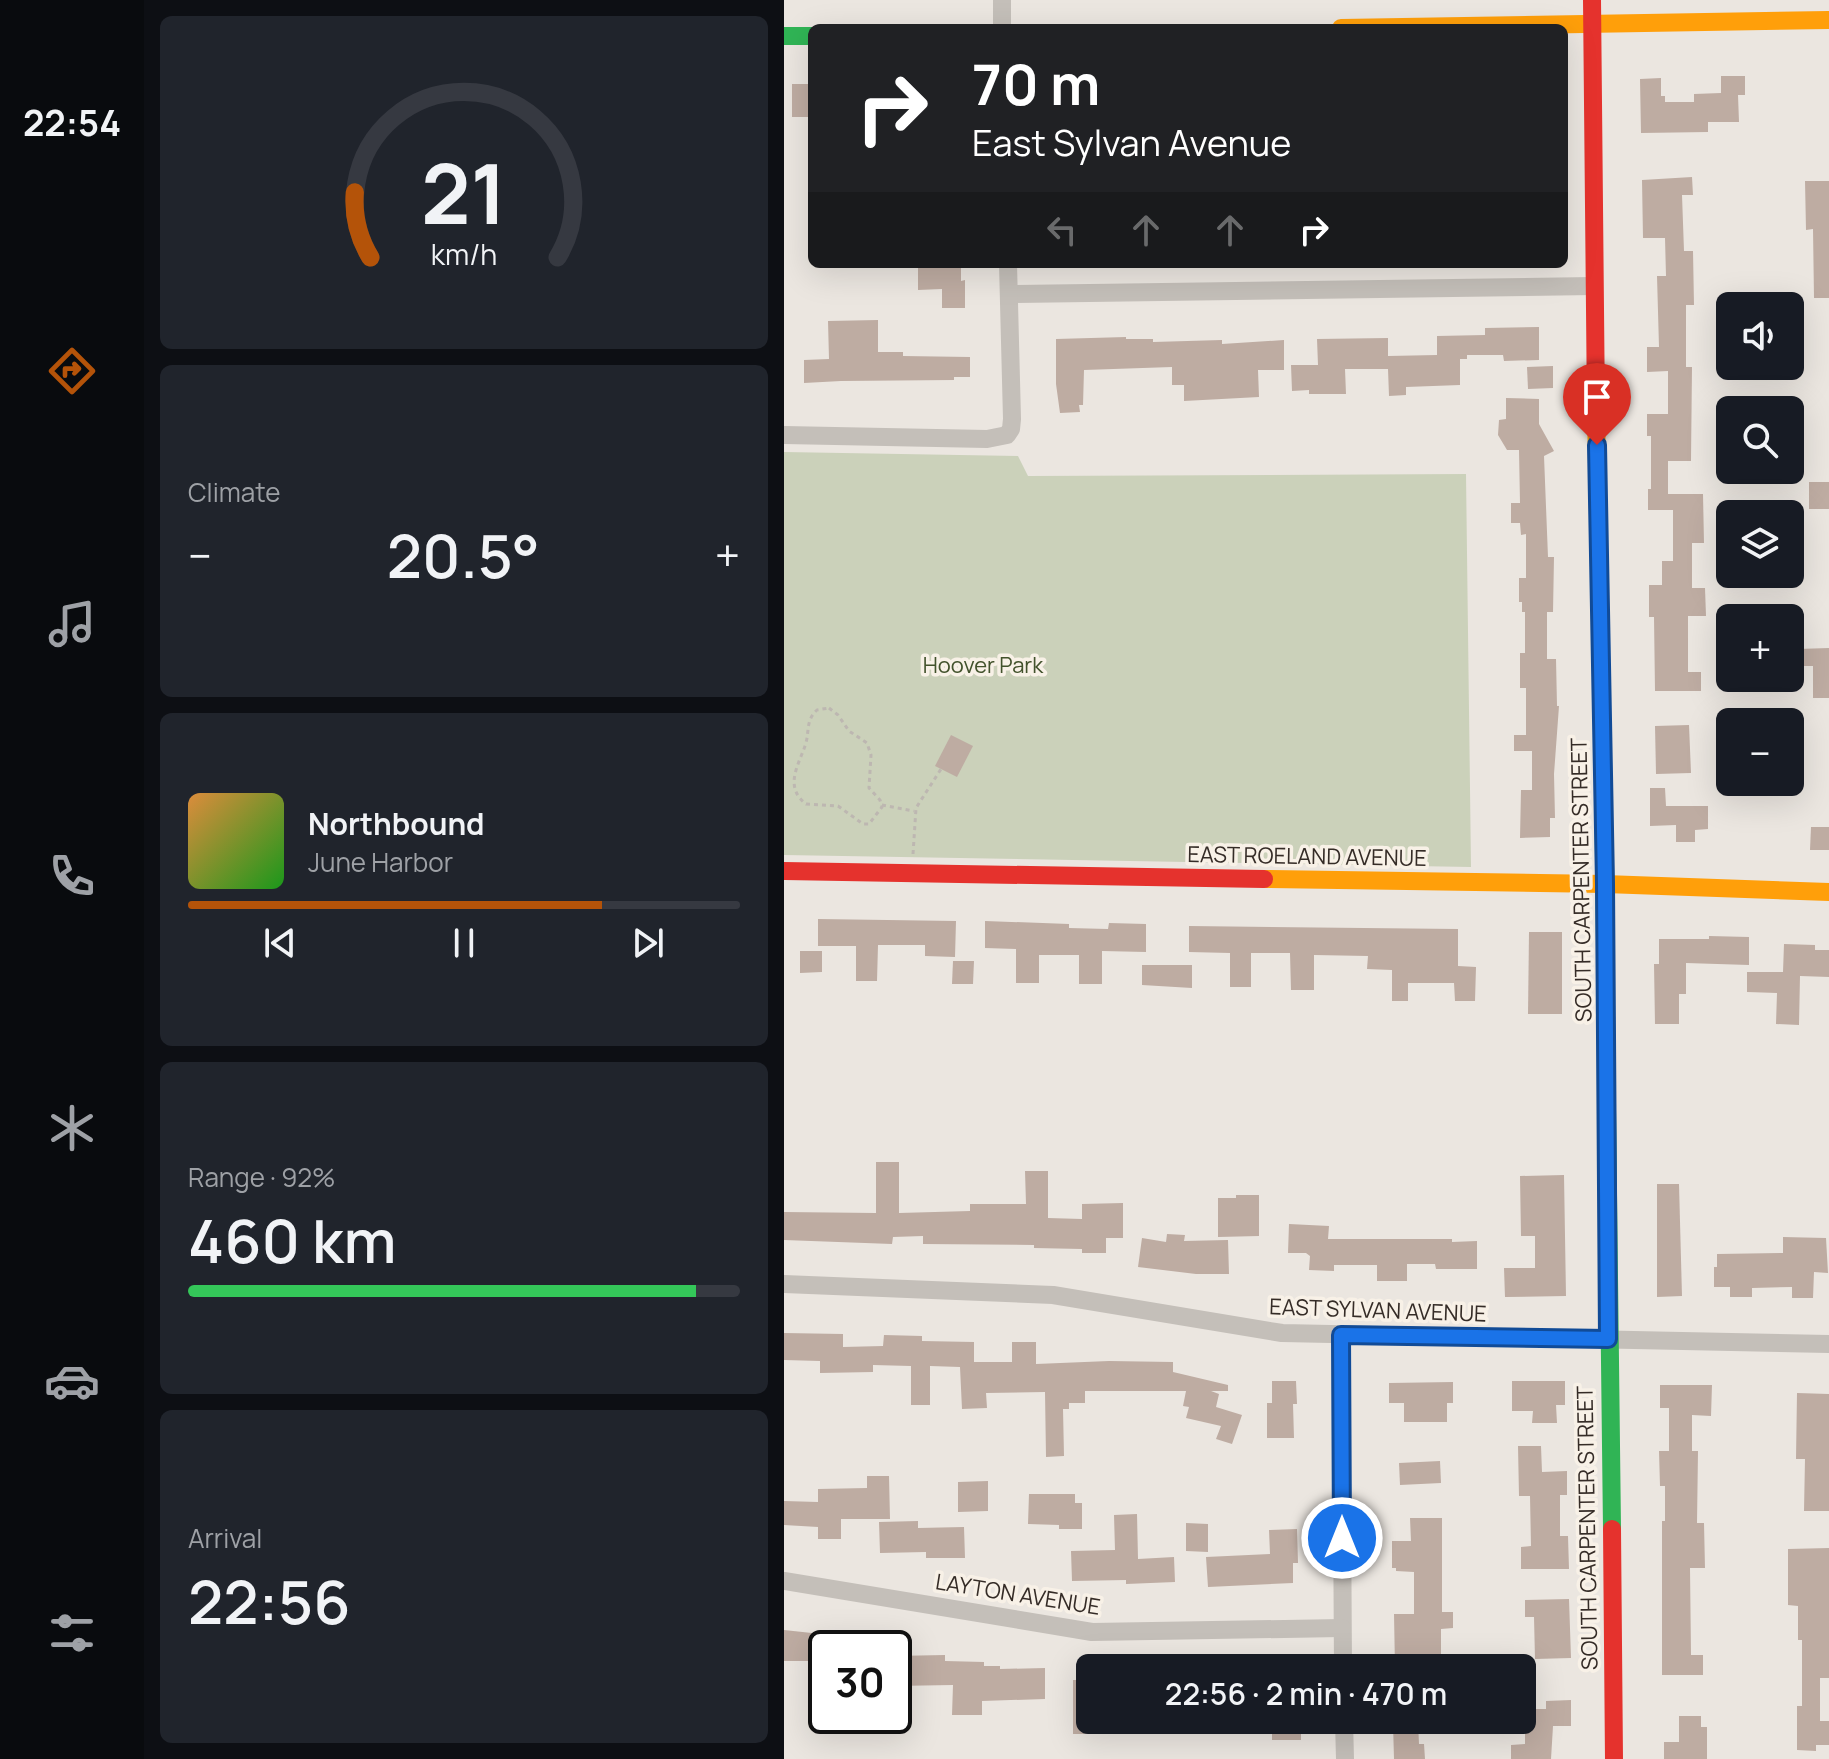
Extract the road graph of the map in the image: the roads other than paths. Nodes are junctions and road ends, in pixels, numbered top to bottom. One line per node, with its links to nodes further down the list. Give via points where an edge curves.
1 (1002, 0): 4 (street)
2 (1592, 0): 6 (street, SOUTH CARPENTER STREET)
3 (1829, 20): 6 (street)
4 (1002, 24)
5 (1568, 24): 6 (street)
6 (1592, 24): 10 (street, SOUTH CARPENTER STREET)
7 (784, 36): 8 (street)
8 (808, 36)
9 (1008, 268): 11 (street)
10 (1594, 286): 11 (street); 14 (street, SOUTH CARPENTER STREET)
11 (1009, 294): 12 (street, via 1012,419 1007,435)
12 (784, 435)
13 (784, 871): 14 (street, EAST ROELAND AVENUE)
14 (1605, 884): 15 (street, EAST ROELAND AVENUE); 18 (street, SOUTH CARPENTER STREET)
15 (1829, 892)
16 (784, 1284): 17 (street, EAST SYLVAN AVENUE, via 1053,1295 1262,1331)
17 (1341, 1335): 18 (street, EAST SYLVAN AVENUE); 21 (street)
18 (1608, 1339): 19 (street, EAST SYLVAN AVENUE); 25 (street, SOUTH CARPENTER STREET)
19 (1829, 1344)
20 (784, 1581): 21 (street, LAYTON AVENUE, via 1092,1632)
21 (1342, 1628): 22 (street)
22 (1343, 1654)
23 (1344, 1734): 24 (street)
24 (1345, 1759)
25 (1614, 1759)

